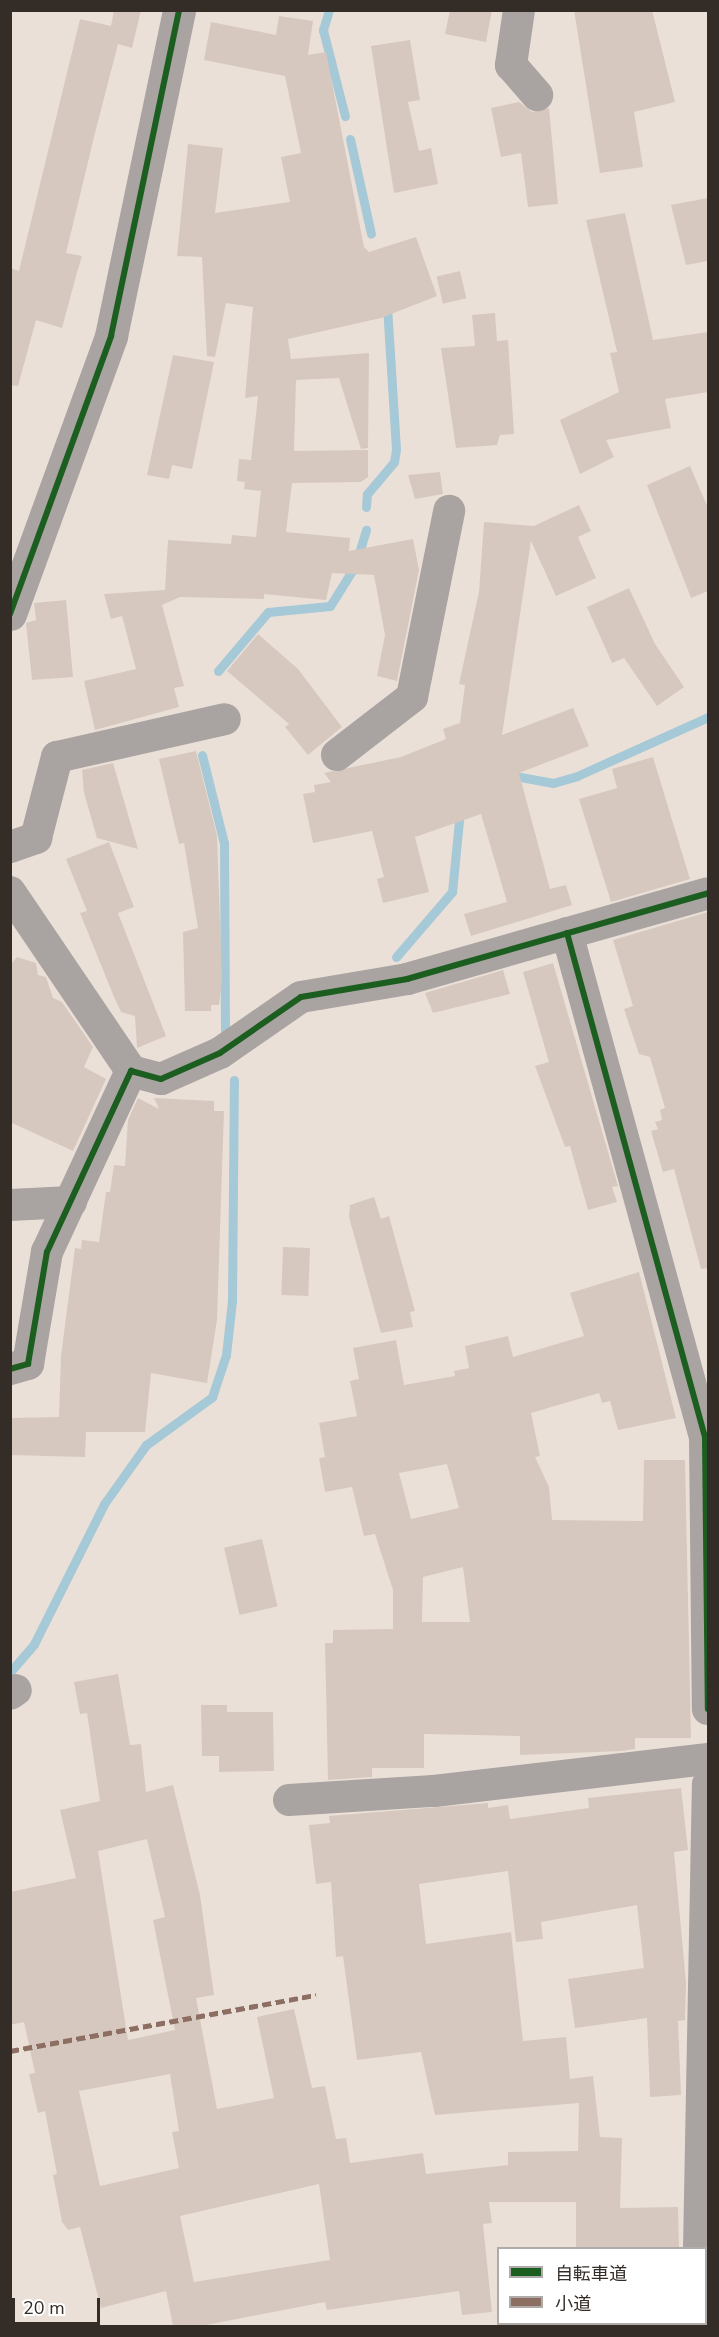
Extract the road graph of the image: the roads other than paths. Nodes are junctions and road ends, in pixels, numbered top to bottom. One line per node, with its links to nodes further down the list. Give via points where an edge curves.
1 (178, 10): 5 (street, via 111,336)
2 (519, 10): 3 (street, via 511,65)
3 (537, 95)
4 (449, 511): 7 (street, via 412,697)
5 (10, 614)
6 (225, 718): 8 (street, via 57,757 36,838)
7 (337, 755)
8 (10, 847)
9 (10, 892): 12 (street)
10 (708, 893): 11 (street)
11 (567, 933): 12 (street, via 407,979 301,998 220,1053 161,1078); 16 (street, via 705,1437)
12 (131, 1071): 13 (street)
13 (71, 1202): 14 (street); 15 (street, via 47,1252 28,1364)
14 (10, 1204)
15 (10, 1369)
16 (708, 1709)
17 (708, 1759): 19 (street, via 434,1791)
18 (708, 1784): 20 (street)
19 (289, 1800)
20 (699, 2247)

